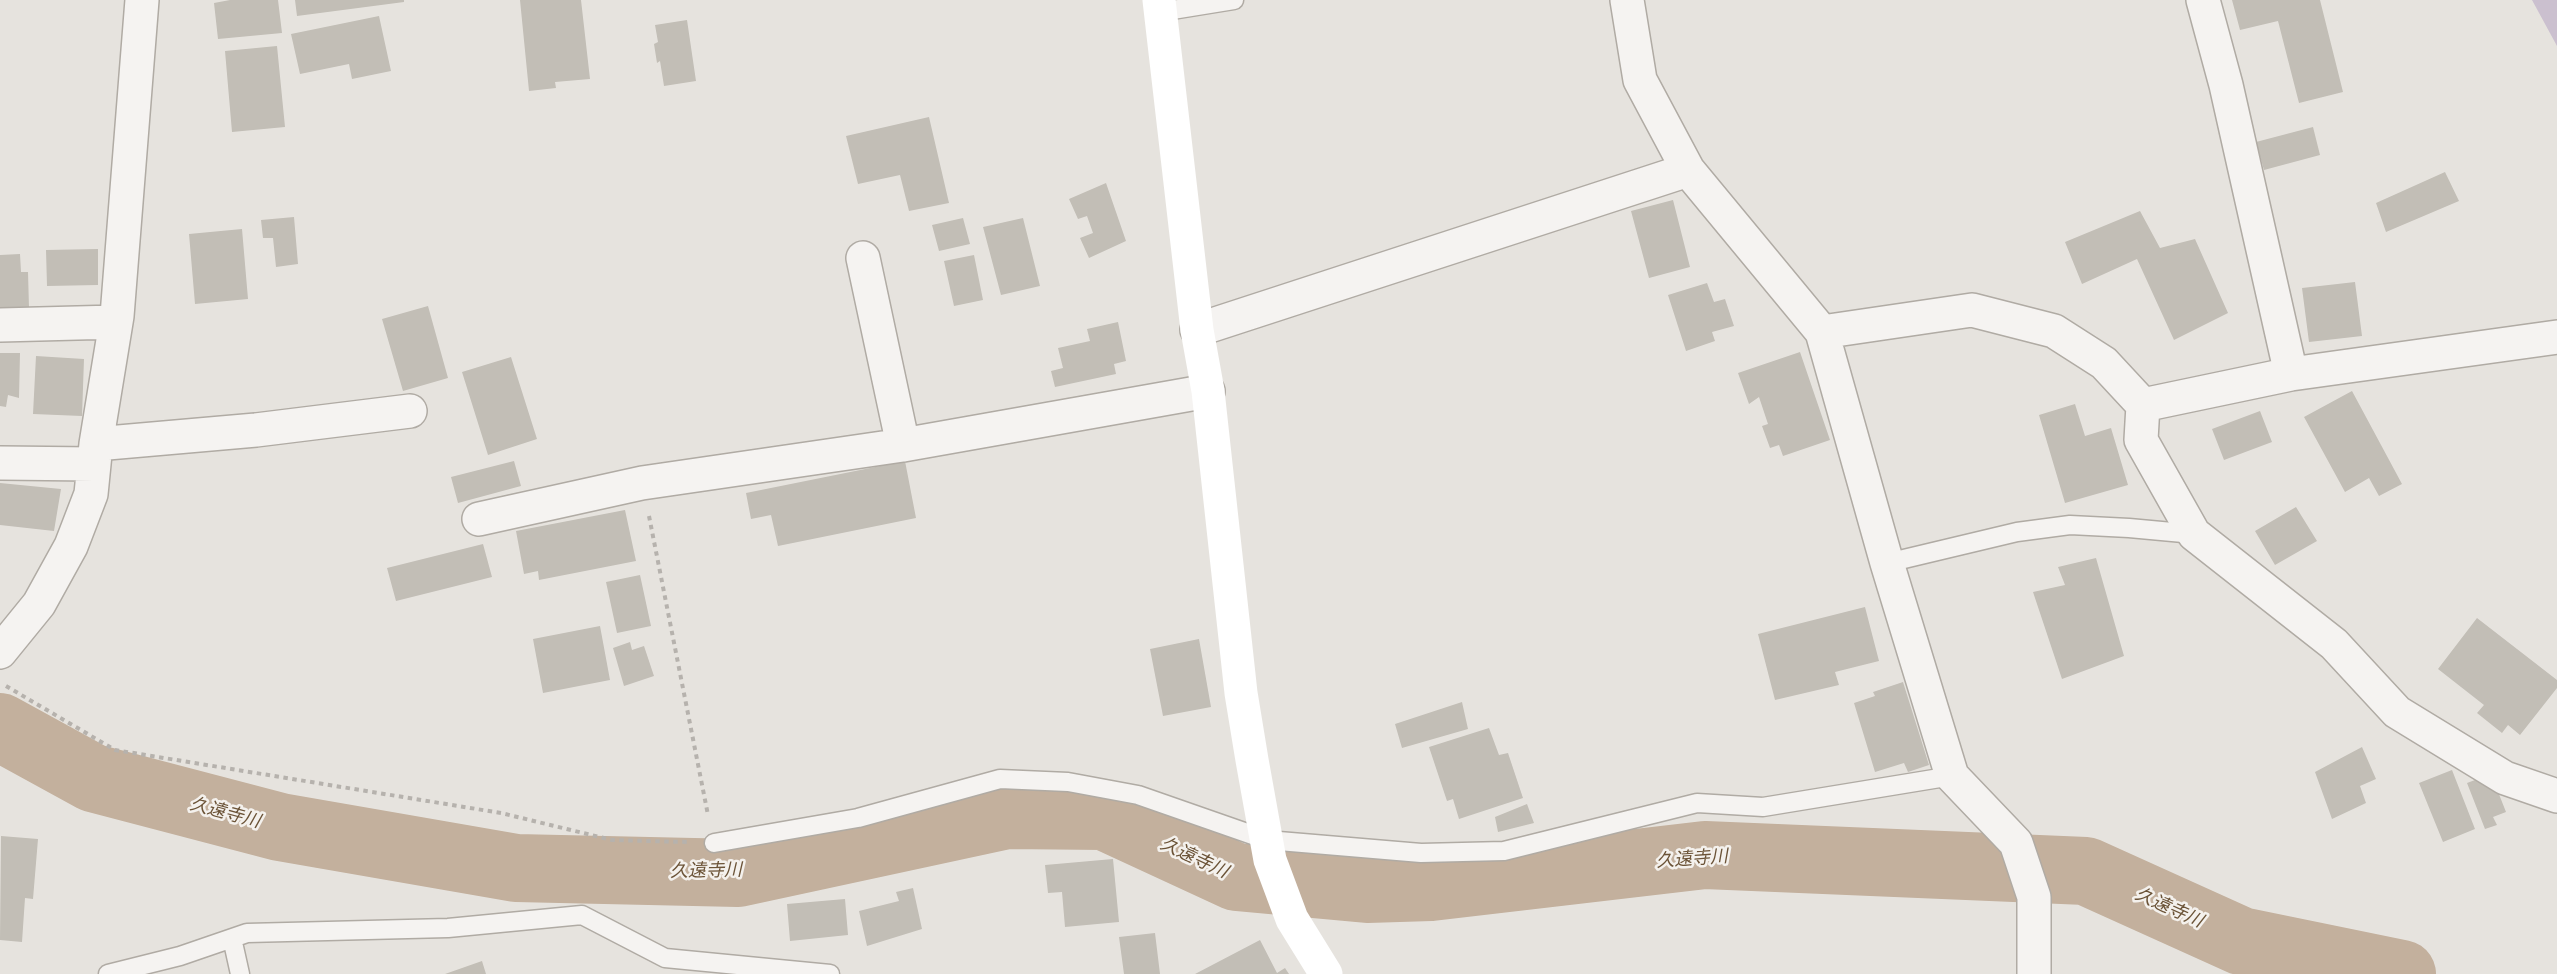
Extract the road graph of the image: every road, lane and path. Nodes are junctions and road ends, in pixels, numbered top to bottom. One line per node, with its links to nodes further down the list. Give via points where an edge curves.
1 (142, 0): 8 (street)
2 (1234, 0): 5 (lane)
3 (1627, 0): 6 (street, via 1640,80)
4 (2203, 0): 13 (street)
5 (1159, 6): 10 (street)
6 (1688, 170): 10 (street); 11 (street)
7 (863, 258): 17 (street)
8 (116, 322): 9 (street); 18 (street)
9 (0, 325)
10 (1197, 330): 14 (street)
11 (1822, 332): 15 (street, via 1972,310 2054,331 2104,363); 23 (street)
12 (2557, 337): 13 (street)
13 (2291, 374): 15 (street)
14 (1208, 391): 17 (street); 29 (street, via 1241,693)
15 (2143, 405): 22 (street, via 2141,440)
16 (410, 411): 18 (street)
17 (903, 445): 20 (street)
18 (95, 454): 19 (street); 24 (street, via 91,494 71,546 39,604)
19 (0, 463)
20 (642, 483): 21 (street); 28 (path)
21 (479, 519)
22 (2194, 534): 23 (lane, via 2070,525 2018,532); 27 (street, via 2334,644 2397,712 2505,778)
23 (1887, 563): 26 (street)
24 (0, 652)
25 (0, 683): 28 (path, via 115,750 501,813 612,840)
26 (1952, 776): 29 (lane, via 1763,807 1697,803 1504,851); 35 (street, via 2016,843 2034,897)
27 (2557, 796)
28 (714, 843): 29 (lane, via 858,818 1000,779 1068,782 1138,795)
29 (1268, 850): 34 (street, via 1292,919)
30 (232, 938): 31 (lane); 32 (lane); 33 (lane, via 247,933 448,928 582,915 665,958)
31 (108, 974)
32 (240, 974)
33 (830, 974)
34 (1326, 974)
35 (2034, 974)

